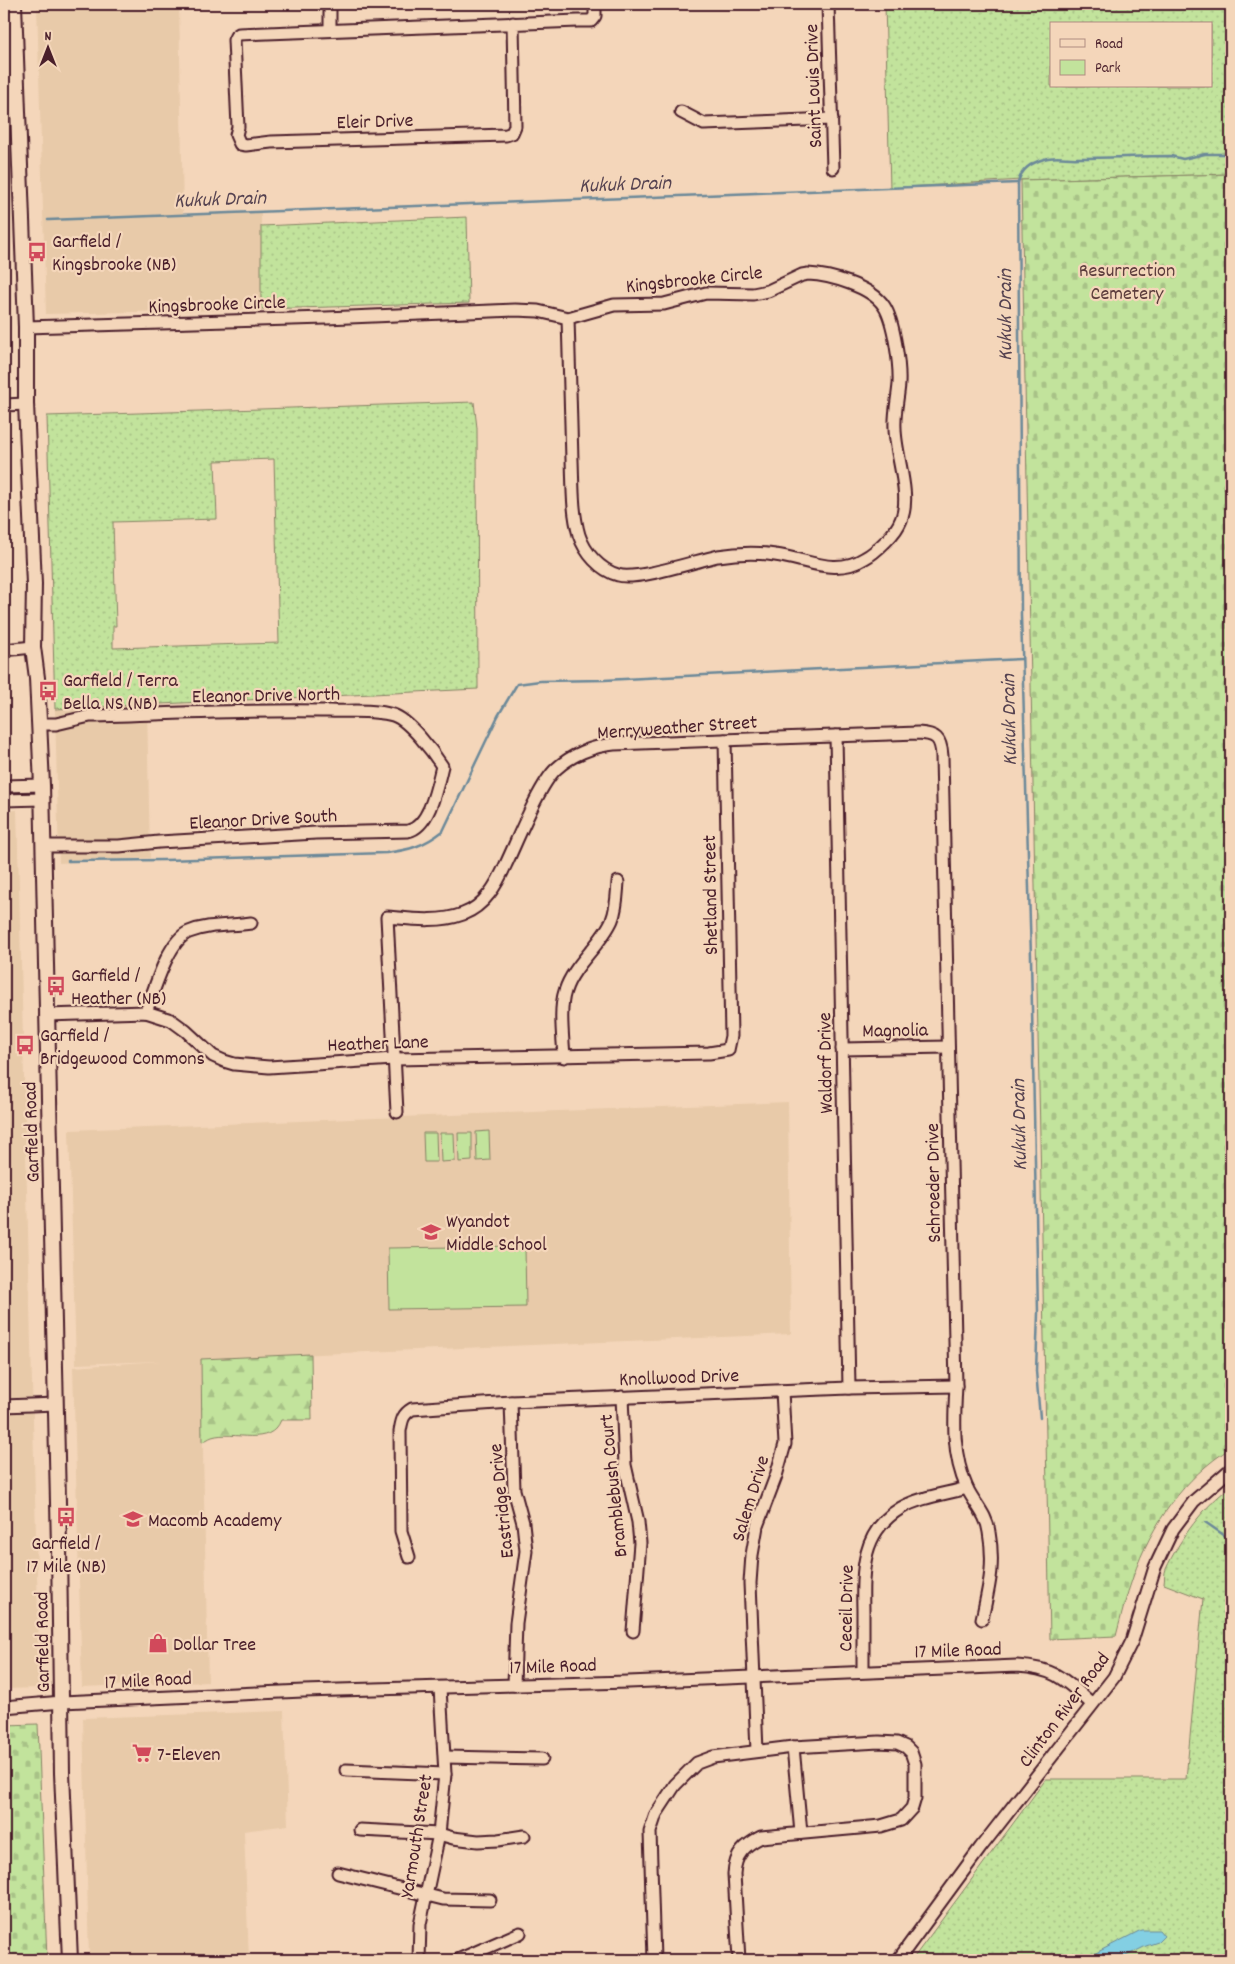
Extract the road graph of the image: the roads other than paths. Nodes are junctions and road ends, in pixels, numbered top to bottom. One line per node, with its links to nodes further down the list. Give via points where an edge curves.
1 (330, 4): 6 (street)
2 (595, 4): 5 (street, via 595,16 591,21)
3 (828, 4): 8 (street, Saint Louis Drive)
4 (11, 9): 11 (main road, Garfield Road)
5 (513, 23): 6 (street); 6 (street, Eleir Drive, via 515,126 512,133 240,144 236,135 236,36 247,32)
6 (330, 29)
7 (681, 112): 8 (street, via 704,124)
8 (832, 119): 9 (street, Saint Louis Drive)
9 (834, 168)
10 (568, 318): 10 (street, Kingsbrooke Circle, via 576,519 579,535 588,552 609,572 635,576 718,556 750,553 840,567 867,558 897,528 905,502 895,428 898,360 886,311 872,294 840,281 808,274 753,294 706,294 664,304 614,305); 11 (street, Kingsbrooke Circle, via 527,310)
11 (26, 327): 12 (main road, Garfield Road)
12 (26, 404): 13 (street); 14 (main road, Garfield Road, via 34,584)
13 (4, 405)
14 (33, 648): 15 (street); 16 (main road, Garfield Road)
15 (4, 650)
16 (39, 724): 20 (street, Eleanor Drive North, via 56,724 90,716 310,711 393,715 434,753); 22 (main road, Garfield Road)
17 (836, 736): 18 (street, Merryweather Street, via 918,733); 19 (street, Merryweather Street); 30 (street, Waldorf Drive)
18 (937, 738): 29 (street, Schroeder Drive, via 942,756)
19 (725, 740): 31 (street, Shetland Street, via 731,1036); 33 (street, Merryweather Street, via 599,746 567,760 554,770 543,787 492,891 476,907 454,917 387,917)
20 (442, 766): 24 (street, Eleanor Drive South, via 428,811 414,830 119,846)
21 (4, 786): 22 (street)
22 (42, 792): 23 (street); 24 (main road, Garfield Road)
23 (4, 800)
24 (43, 846): 28 (main road, Garfield Road)
25 (618, 882): 32 (street, via 612,919 564,991)
26 (251, 923): 27 (street, via 210,926 187,932 170,950)
27 (146, 1012): 28 (street, Heather Lane); 33 (street, Heather Lane, via 171,1020 213,1056 234,1064 269,1067)
28 (46, 1015): 40 (main road, Garfield Road)
29 (948, 1047): 30 (street, Magnolia); 35 (street, Schroeder Drive)
30 (842, 1049): 36 (street, Waldorf Drive)
31 (728, 1050): 32 (street, Heather Lane)
32 (564, 1057): 33 (street, Heather Lane)
33 (394, 1059): 34 (street)
34 (397, 1112)
35 (956, 1386): 36 (street, Knollwood Drive); 43 (street, Schroeder Drive, via 956,1457)
36 (850, 1388): 37 (street, Knollwood Drive)
37 (782, 1391): 38 (street, Knollwood Drive); 48 (street, Salem Drive, via 784,1444 757,1526 752,1555)
38 (622, 1398): 39 (street, Knollwood Drive); 46 (street, Bramblebush Court, via 626,1465 640,1543)
39 (511, 1402): 44 (street, Knollwood Drive, via 418,1408 402,1417 401,1530); 49 (street, Eastridge Drive, via 513,1482 526,1551 516,1623)
40 (56, 1404): 41 (street); 51 (main road, Garfield Road)
41 (4, 1406)
42 (1231, 1469): 52 (street, Clinton River Road, via 1194,1502 1173,1529 1155,1567 1124,1661)
43 (967, 1488): 45 (street, Schroeder Drive, via 989,1531 992,1574); 47 (street, Ceceil Drive, via 900,1508 874,1534 865,1554 862,1578)
44 (408, 1557)
45 (982, 1619)
46 (632, 1630)
47 (863, 1671): 48 (street, 17 Mile Road); 52 (street, 17 Mile Road, via 1035,1667 1058,1676)
48 (753, 1676): 49 (street, 17 Mile Road); 55 (street, Salem Drive)
49 (514, 1685): 50 (street, 17 Mile Road)
50 (440, 1688): 51 (street, 17 Mile Road); 56 (street, Yarmouth Street)
51 (62, 1702): 53 (street, 17 Mile Road); 68 (main road, Garfield Road)
52 (1092, 1704): 73 (street, Clinton River Road)
53 (4, 1707)
54 (793, 1748): 55 (street); 61 (street); 61 (street, via 893,1742 909,1749 915,1764 914,1803 900,1820 881,1826)
55 (757, 1751): 71 (street, via 713,1757 697,1763 675,1785 652,1822 649,1844)
56 (445, 1757): 57 (street); 59 (street, Yarmouth Street)
57 (542, 1759)
58 (346, 1770): 59 (street)
59 (445, 1774): 62 (street, Yarmouth Street)
60 (360, 1830): 62 (street)
61 (801, 1833): 72 (street, via 761,1837 746,1845 735,1861)
62 (438, 1834): 63 (street, via 478,1841); 65 (street, Yarmouth Street)
63 (524, 1836)
64 (338, 1873): 65 (street)
65 (426, 1895): 66 (street, via 459,1901); 69 (street, Yarmouth Street)
66 (490, 1900)
67 (520, 1933): 70 (street)
68 (70, 1960)
69 (419, 1960)
70 (458, 1960)
71 (654, 1960)
72 (739, 1960)
73 (898, 1960)

